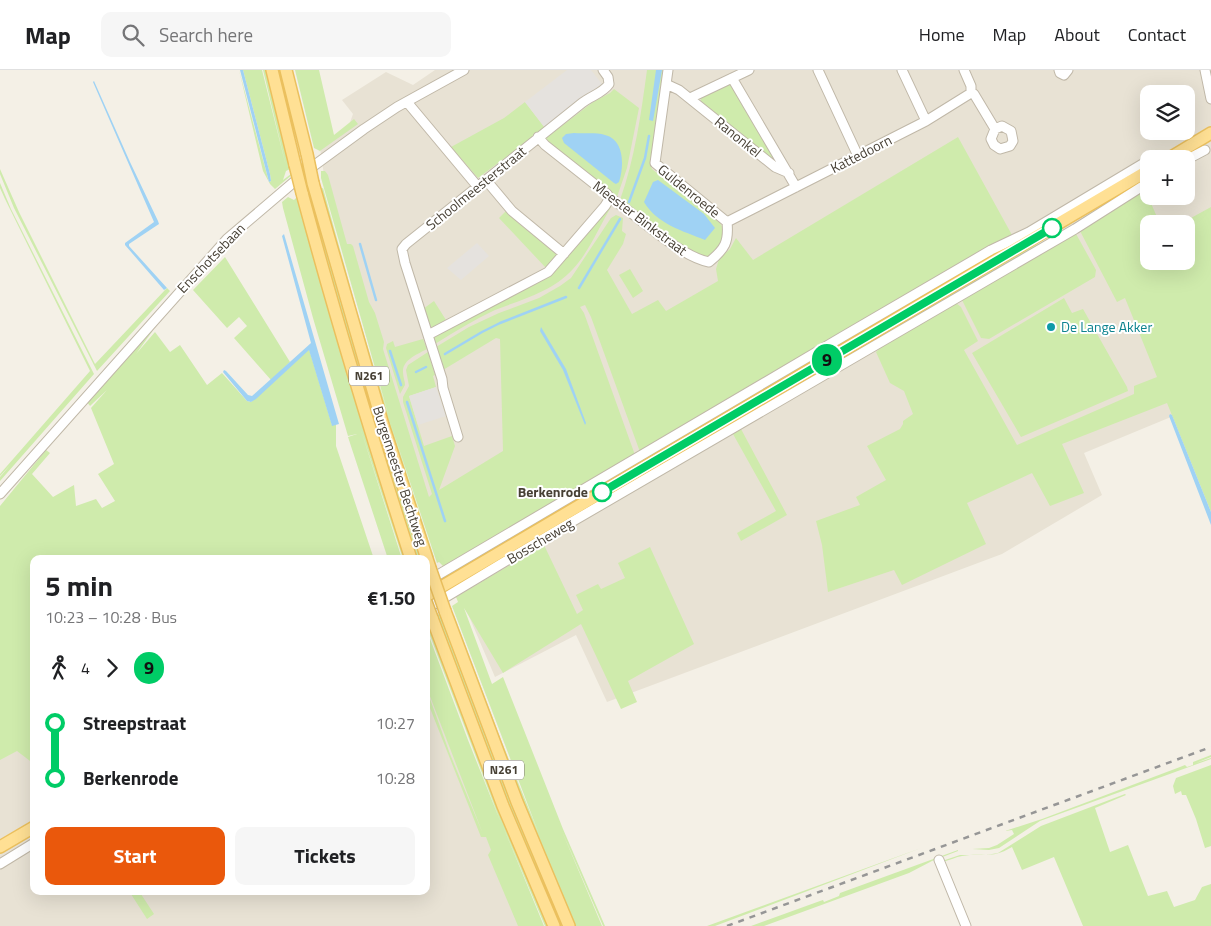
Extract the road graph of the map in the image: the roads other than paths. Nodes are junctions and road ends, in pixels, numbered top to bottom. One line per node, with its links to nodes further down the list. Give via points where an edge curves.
1 (272, 70): 45 (main road, Burgemeester Bechtweg / N261, bridge, via 327,287)
2 (286, 70): 46 (main road, Burgemeester Bechtweg / N261, bridge, via 314,183 383,425)
3 (464, 70): 18 (street, Enschotsebaan)
4 (668, 70): 14 (street, Guldenroede)
5 (749, 70): 13 (street)
6 (818, 70): 26 (street)
7 (902, 70): 19 (street)
8 (964, 70): 15 (street, via 972,86)
9 (1059, 70): 10 (street, via 1064,75)
10 (1068, 70)
11 (1205, 70): 17 (street)
12 (606, 73): 22 (street, Schoolmeesterstraat, via 609,84 605,90 589,98)
13 (732, 78): 16 (street); 28 (street, Ranonkel)
14 (666, 84): 16 (street, Ranonkel); 35 (street, Guldenroede, via 655,163)
15 (971, 93): 19 (street, Kattedoorn); 20 (street)
16 (690, 98): 28 (street, Ranonkel, via 775,167)
17 (1211, 99)
18 (407, 102): 31 (street); 44 (street, Enschotsebaan, via 308,170 227,239)
19 (926, 121): 26 (street, Kattedoorn)
20 (996, 129)
21 (1211, 133): 23 (main road)
22 (538, 137): 30 (street, Schoolmeesterstraat); 34 (street, Meester Binkstraat)
23 (1182, 150)
24 (1205, 150): 25 (street)
25 (1195, 155)
26 (858, 156): 33 (street, Kattedoorn)
27 (1140, 165): 39 (street, Bosscheweg)
28 (789, 173): 33 (street, Ranonkel)
29 (1140, 176): 36 (main road, Bosscheweg)
30 (486, 180): 31 (street, Schoolmeesterstraat); 37 (street, via 512,212)
31 (478, 187): 38 (street, Schoolmeesterstraat, via 402,249)
32 (1140, 187): 36 (street, Bosscheweg)
33 (796, 188): 35 (street, Kattedoorn)
34 (610, 198): 35 (street, Meester Binkstraat, via 683,251 709,262 725,245); 37 (street)
35 (727, 222)
36 (1072, 223): 40 (main road, Bosscheweg); 43 (street, Bosscheweg)
37 (564, 254): 38 (street, via 544,274)
38 (428, 335): 41 (street)
39 (842, 337): 40 (street); 42 (street, Bosscheweg)
40 (848, 348): 43 (main road, Bosscheweg)
41 (458, 438)
42 (643, 454): 43 (street); 48 (street, Bosscheweg)
43 (651, 469): 49 (main road, Bosscheweg); 50 (street, Bosscheweg)
44 (0, 494)
45 (410, 555)
46 (426, 555)
47 (430, 568): 58 (main road, Burgemeester Bechtweg / N261, bridge, via 517,802)
48 (430, 580)
49 (430, 594)
50 (430, 613)
51 (430, 617): 57 (main road, N261, via 503,806)
52 (30, 829): 54 (main road)
53 (30, 845): 56 (street)
54 (0, 847)
55 (939, 860): 59 (street)
56 (0, 864)
57 (554, 926)
58 (569, 926)
59 (966, 926)

